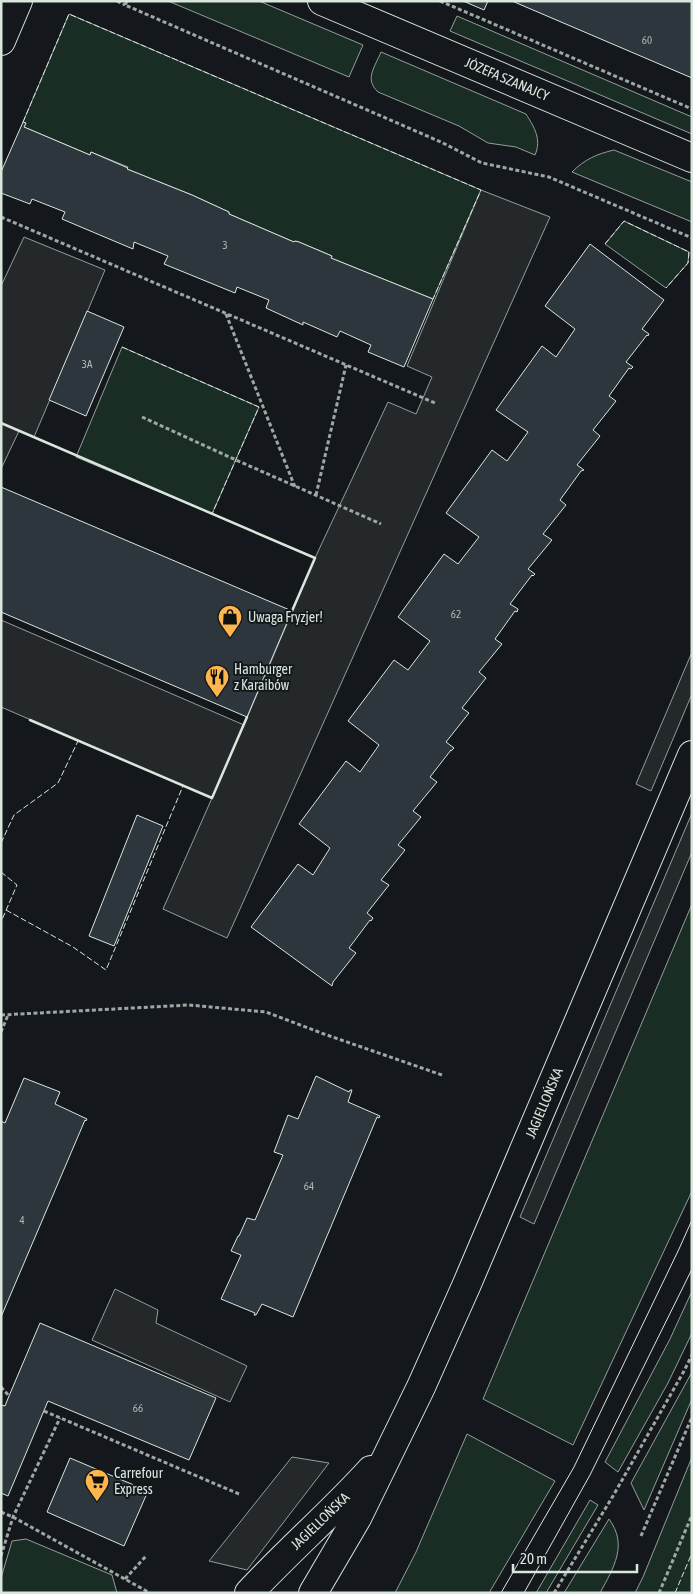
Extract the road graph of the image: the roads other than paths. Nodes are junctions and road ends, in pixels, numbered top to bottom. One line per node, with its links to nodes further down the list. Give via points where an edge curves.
1 (18, 1): 3 (street)
2 (322, 1): 4 (street, JÓZEFA SZANAJCY)
3 (1, 41)
4 (692, 158)
5 (692, 755): 6 (street, JAGIELLOŃSKA, via 467,1284)
6 (390, 1448): 7 (street, JAGIELLOŃSKA, via 345,1498); 8 (street, JAGIELLOŃSKA, via 357,1518)
7 (249, 1593)
8 (313, 1593)

